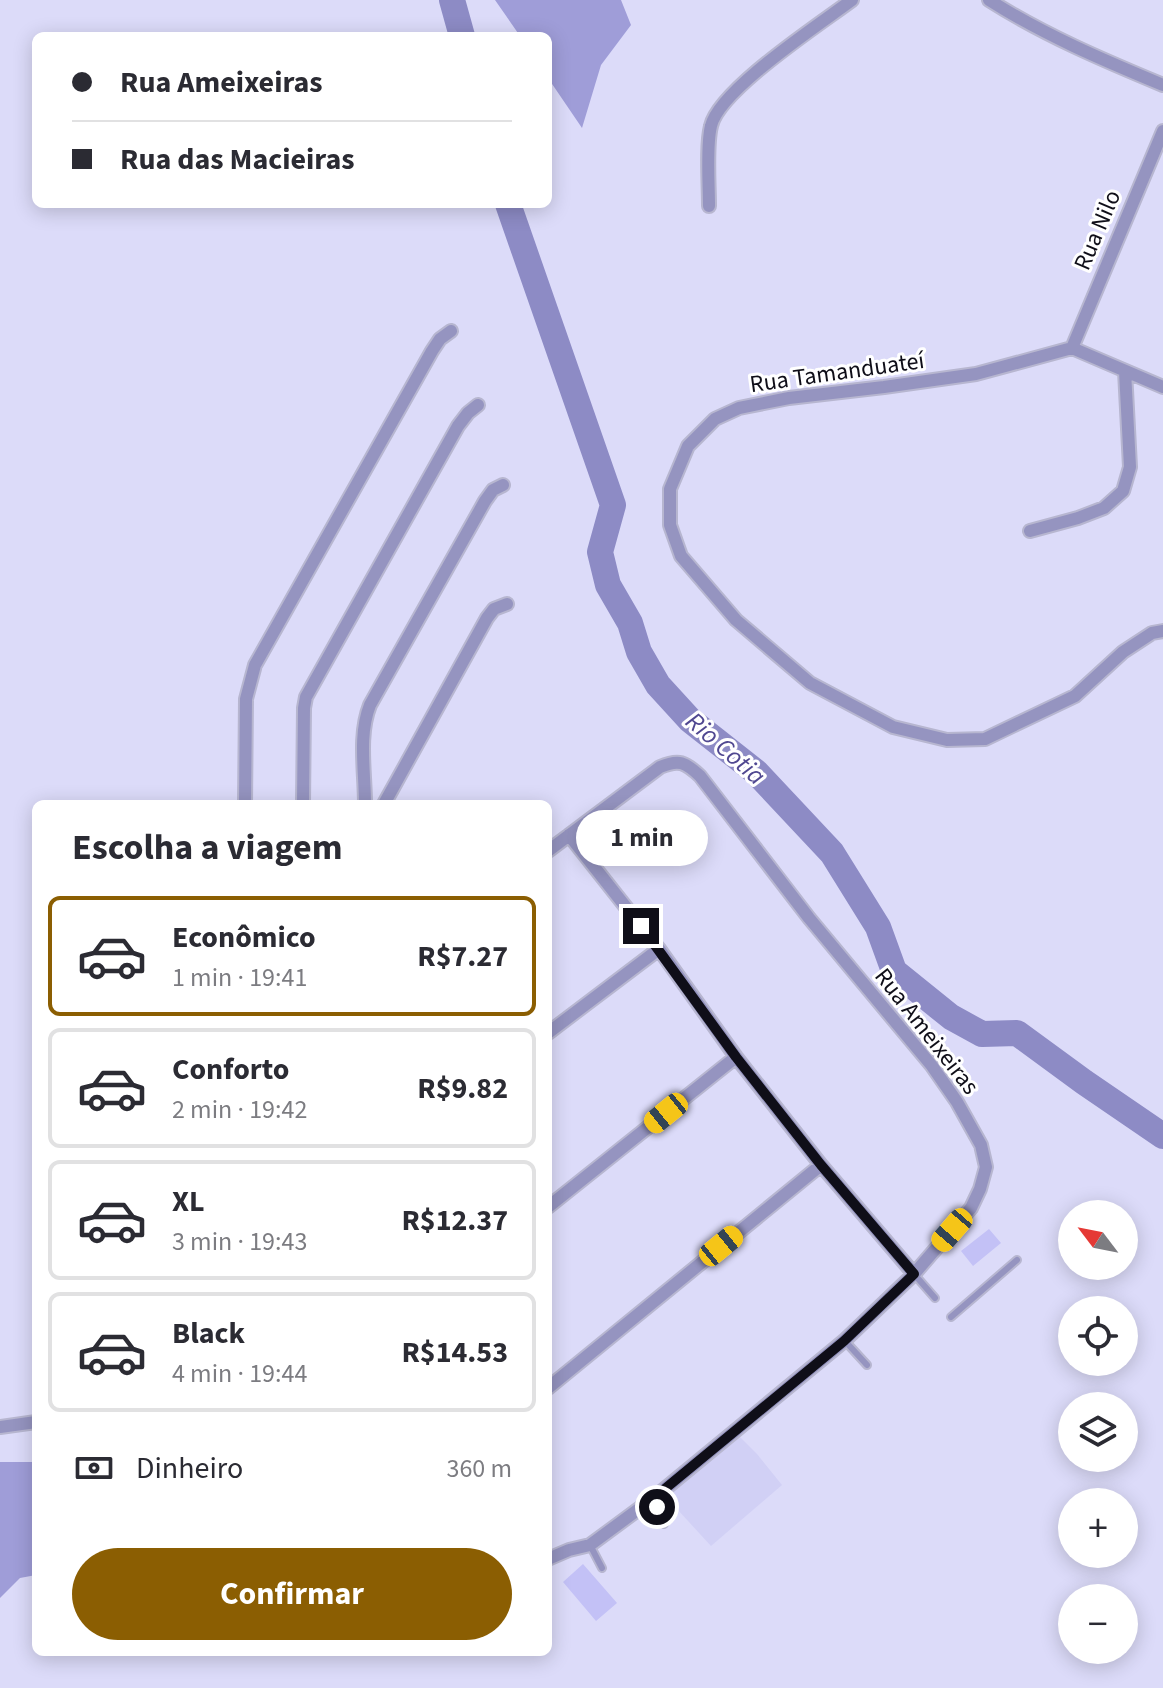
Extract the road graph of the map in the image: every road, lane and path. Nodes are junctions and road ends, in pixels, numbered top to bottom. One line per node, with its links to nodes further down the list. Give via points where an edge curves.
1 (852, 0): 5 (street, via 749,77 717,112 711,124)
2 (989, 0): 3 (street, via 1098,59)
3 (1163, 85)
4 (1163, 131): 7 (street, Rua Nilo)
5 (709, 206)
6 (451, 331): 15 (street, via 432,351 255,665 246,699)
7 (1072, 348): 8 (street); 14 (street, Rua Tamanduateí, via 976,374 739,408 715,419 688,446 670,489 670,525 681,556 736,620 810,683 893,727 947,740 985,739 1030,719 1075,696 1123,652)
8 (1125, 371): 9 (street); 12 (street, via 1130,467 1123,491 1104,508)
9 (1163, 387)
10 (478, 405): 16 (street, via 458,426 306,697)
11 (503, 485): 17 (street, via 485,501 370,705 364,733)
12 (1030, 531)
13 (507, 604): 18 (street, via 487,618)
14 (1163, 631)
15 (245, 800)
16 (303, 800)
17 (365, 800)
18 (386, 800)
19 (569, 835): 20 (street); 21 (street); 27 (street, Rua Ameixeiras, via 660,767 684,763 700,776 932,1066 981,1145 986,1167 971,1208)
20 (552, 848)
21 (659, 949): 22 (street); 23 (street)
22 (552, 1030)
23 (736, 1057): 24 (street); 25 (street)
24 (821, 1165): 27 (street); 32 (street)
25 (552, 1204)
26 (1017, 1260): 29 (lane)
27 (914, 1274): 28 (lane); 30 (street, Rua Ameixeiras)
28 (935, 1298)
29 (951, 1317)
30 (844, 1341): 31 (lane); 35 (street, Rua Ameixeiras)
31 (867, 1365)
32 (552, 1385)
33 (32, 1423): 34 (street)
34 (0, 1427)
35 (655, 1497): 36 (lane); 37 (street, Rua Ameixeiras)
36 (664, 1524)
37 (590, 1545): 38 (street, Rua Ameixeiras); 39 (lane)
38 (552, 1557)
39 (602, 1568)

